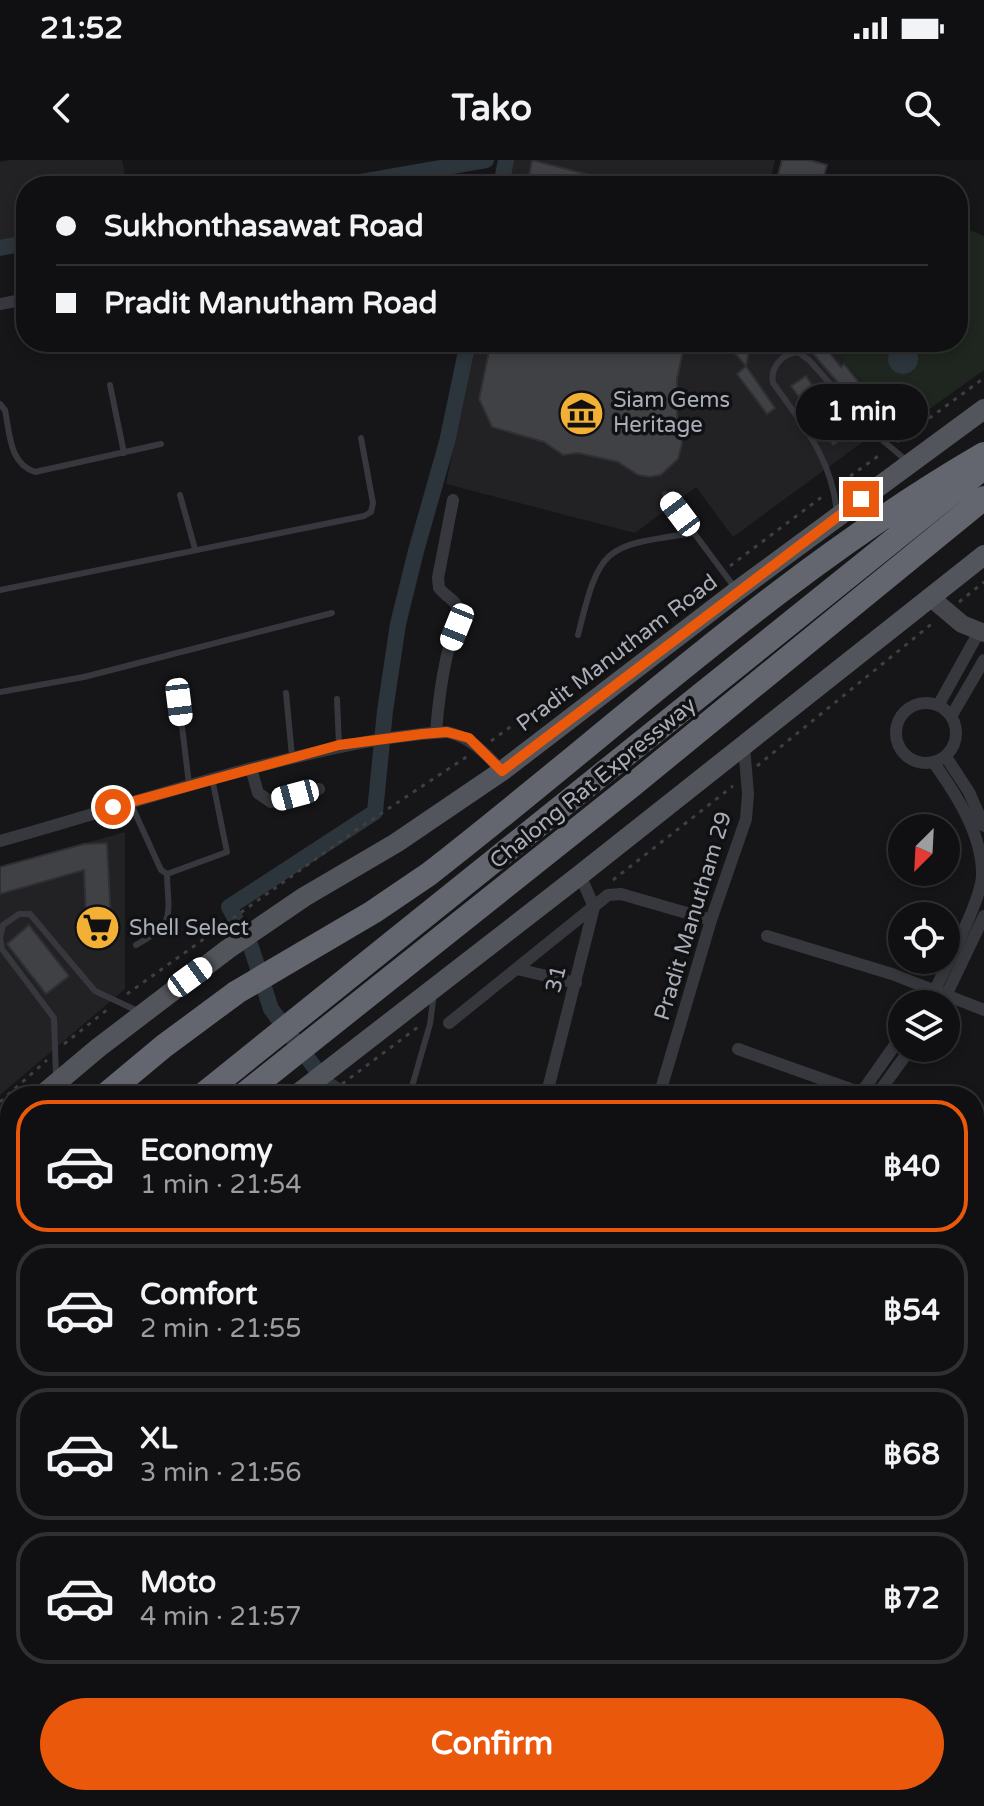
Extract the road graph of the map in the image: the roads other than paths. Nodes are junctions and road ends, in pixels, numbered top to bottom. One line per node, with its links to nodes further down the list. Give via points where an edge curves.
1 (110, 385): 6 (lane)
2 (0, 404): 6 (lane, via 16,459 28,470 42,472)
3 (984, 409): 8 (main road, Pradit Manutham Road)
4 (361, 438): 16 (lane, via 371,512)
5 (161, 444): 6 (lane)
6 (124, 453)
7 (984, 454): 68 (highway, via 914,495 807,570 429,874 259,979)
8 (910, 463): 14 (main road, Pradit Manutham Road); 14 (lane, via 809,360 789,353 778,362 773,383 812,436 834,488)
9 (984, 468): 69 (highway, Chalong Rat Expressway)
10 (665, 494): 15 (lane)
11 (180, 495): 16 (lane)
12 (984, 498): 70 (highway, Chalong Rat Expressway)
13 (453, 500): 31 (street, via 438,578 439,588 459,611 440,683)
14 (837, 517): 19 (main road, Pradit Manutham Road)
15 (694, 533): 19 (lane); 23 (lane, via 623,545 604,560 592,579)
16 (195, 549): 18 (lane)
17 (984, 555): 20 (main road)
18 (0, 590)
19 (737, 591): 37 (main road, Pradit Manutham Road)
20 (930, 597): 22 (main road, via 946,613); 33 (main road)
21 (332, 613): 25 (lane, via 84,677)
22 (982, 632): 29 (street)
23 (578, 635)
24 (984, 660): 30 (street)
25 (0, 692)
26 (286, 693): 34 (lane)
27 (337, 699): 32 (lane)
28 (179, 702): 39 (lane)
29 (939, 704): 30 (street); 35 (street, via 910,706 896,730 906,756 919,763)
30 (952, 715): 35 (street, via 957,730 954,746)
31 (436, 732): 32 (street); 37 (street, via 469,738)
32 (339, 745): 34 (street)
33 (744, 746): 45 (main road); 49 (street, Pradit Manutham 29, via 746,819)
34 (292, 756): 36 (street)
35 (940, 760): 42 (street)
36 (251, 768): 38 (street); 40 (street, via 258,793 271,802)
37 (502, 771): 61 (main road, Pradit Manutham Road, via 244,937)
38 (212, 778): 39 (street); 44 (lane, via 227,852)
39 (189, 784): 41 (street)
40 (319, 789)
41 (130, 802): 43 (street); 44 (lane)
42 (980, 830): 46 (street)
43 (0, 841)
44 (167, 874): 52 (lane, via 169,916 158,933)
45 (580, 875): 47 (street); 55 (main road)
46 (983, 877): 57 (street)
47 (592, 902): 49 (street, via 615,893); 53 (street); 54 (street, 31)
48 (984, 916): 58 (street)
49 (711, 920): 74 (street, Pradit Manutham 29)
50 (767, 936): 56 (street)
51 (0, 937): 61 (lane, via 3,925 19,914 30,914 95,991); 66 (lane, via 2,949 54,1018)
52 (136, 945)
53 (517, 969): 54 (street); 62 (street)
54 (576, 983): 73 (street, 31)
55 (434, 989): 71 (main road); 72 (lane)
56 (929, 990)
57 (935, 990)
58 (950, 990)
59 (960, 1004): 60 (street)
60 (984, 1010)
61 (143, 1013): 67 (main road, Pradit Manutham Road)
62 (449, 1023)
63 (738, 1049): 75 (street)
64 (888, 1057): 76 (street)
65 (901, 1062): 77 (street)
66 (49, 1086)
67 (54, 1086)
68 (116, 1086)
69 (213, 1086)
70 (255, 1086)
71 (321, 1086)
72 (412, 1086)
73 (549, 1086)
74 (662, 1086)
75 (839, 1086)
76 (869, 1086)
77 (883, 1086)

